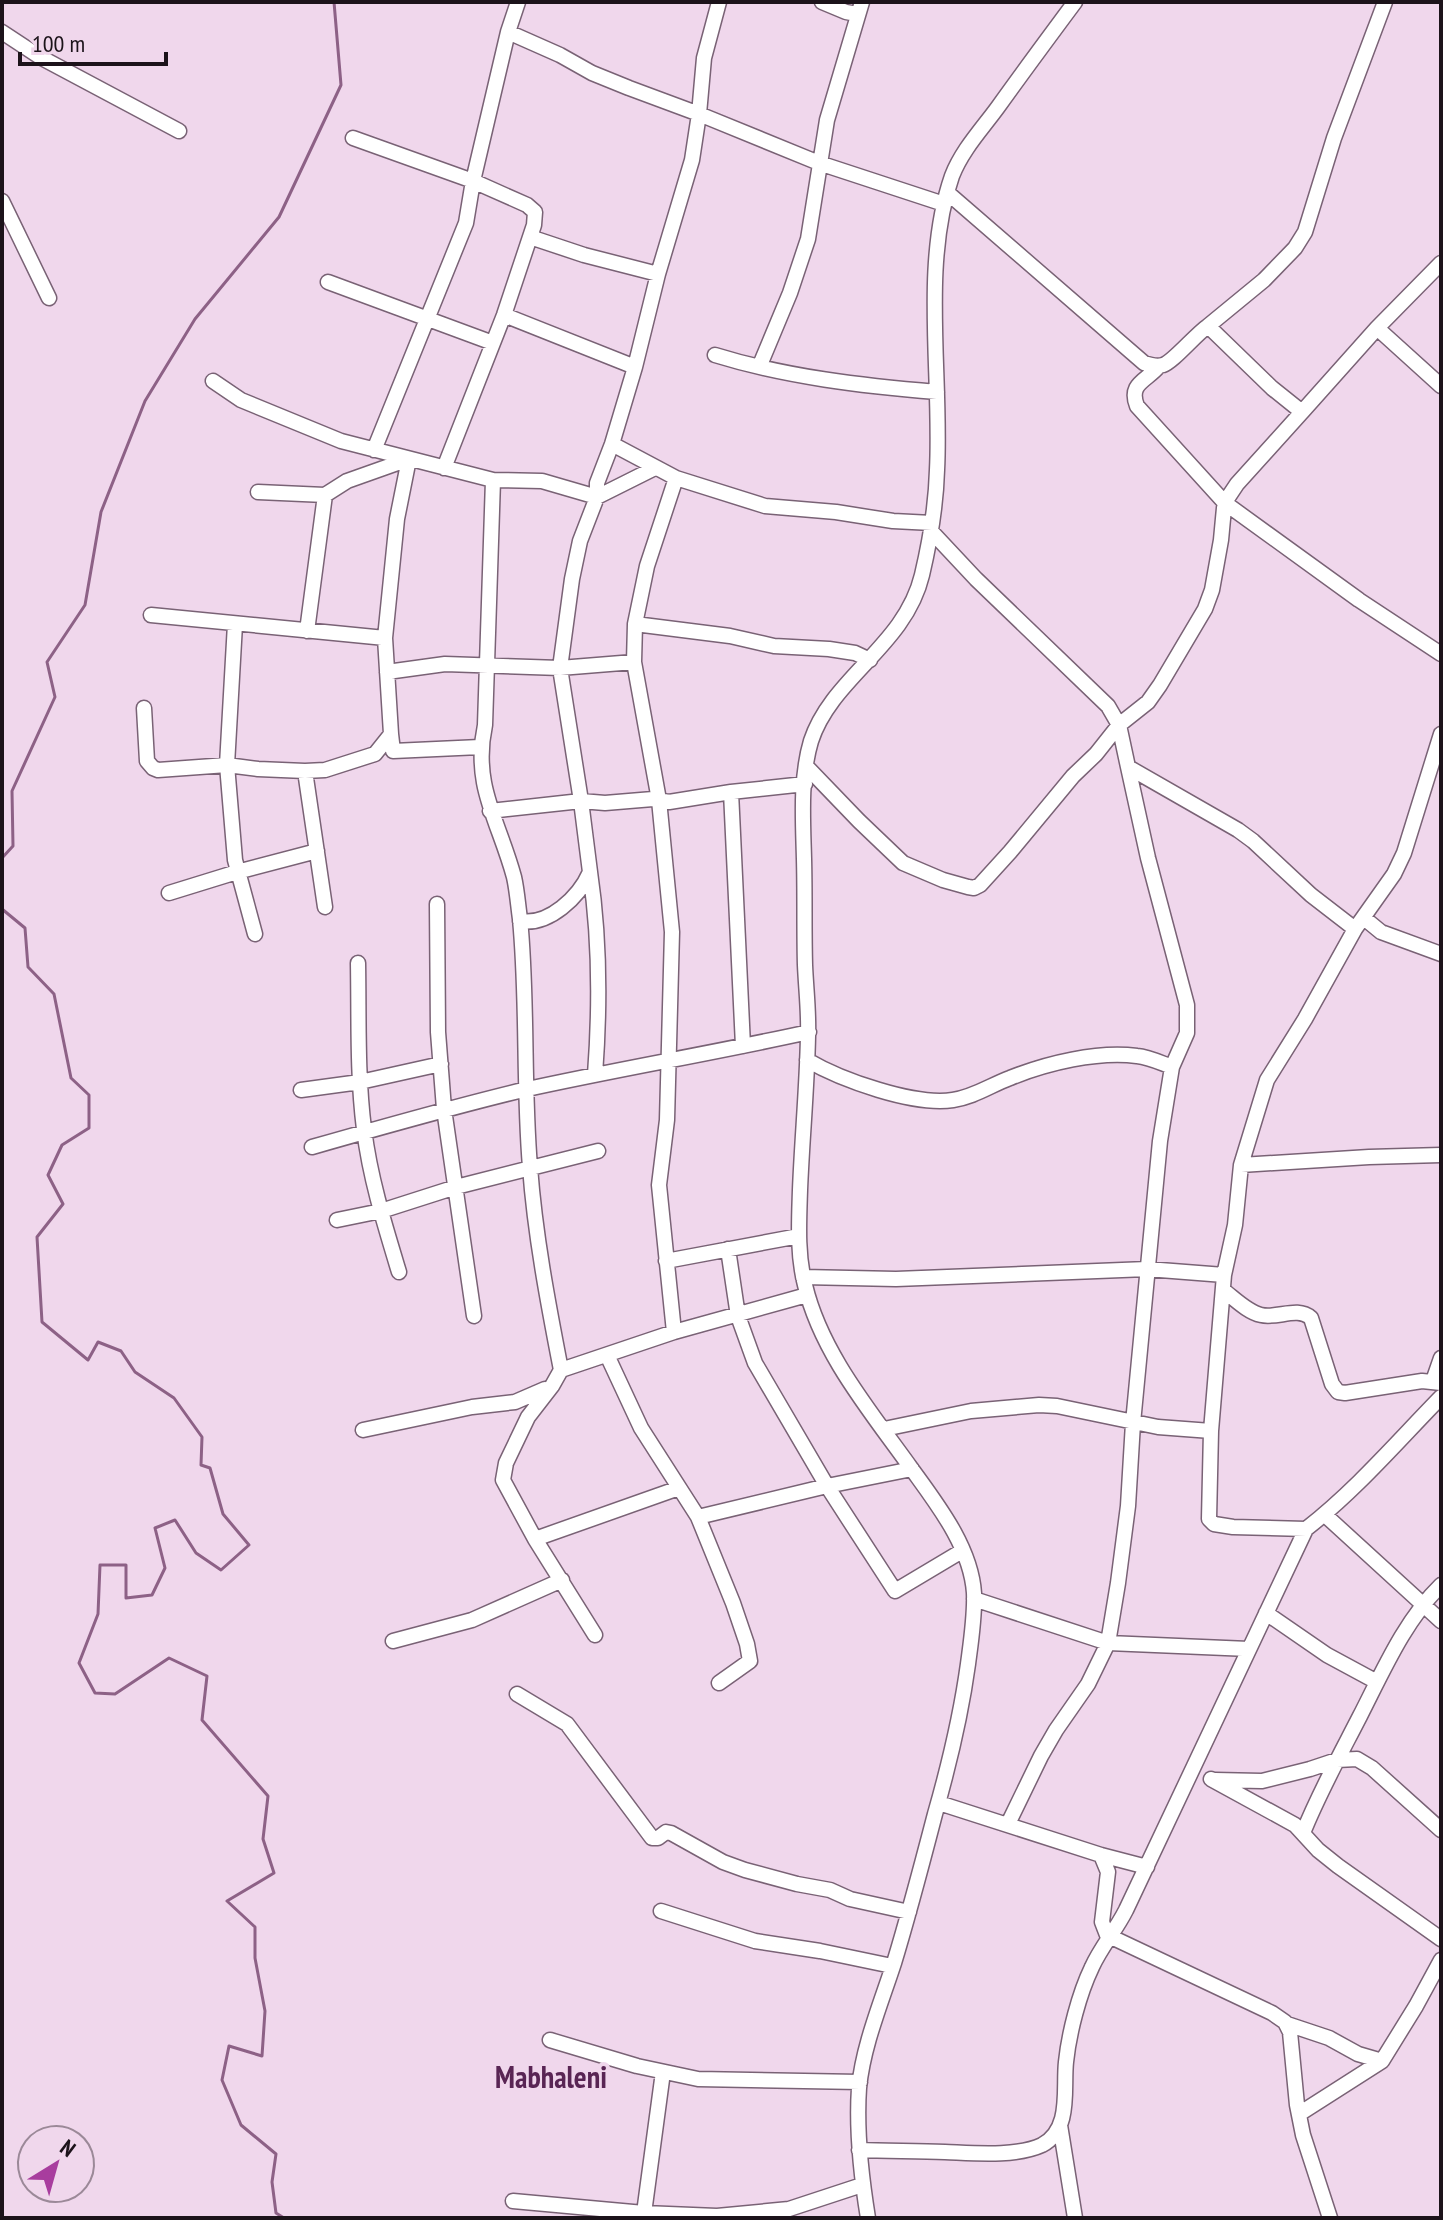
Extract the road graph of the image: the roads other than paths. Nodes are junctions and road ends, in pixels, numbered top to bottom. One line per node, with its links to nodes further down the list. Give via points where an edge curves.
1 (518, 2): 8 (street)
2 (719, 2): 9 (street, via 704,58)
3 (822, 2): 6 (street, via 846,12)
4 (1075, 2): 14 (street, via 967,147)
5 (1385, 2): 23 (street, via 1305,232 1264,280)
6 (860, 8): 12 (street)
7 (2, 32): 10 (street)
8 (508, 32): 9 (street, via 592,73); 13 (street)
9 (699, 114): 12 (street); 18 (street, via 692,160)
10 (179, 131)
11 (353, 138): 13 (street)
12 (819, 163): 14 (street); 27 (street, via 808,239)
13 (473, 181): 16 (street, via 531,208 536,215); 22 (street, via 466,223)
14 (946, 199): 28 (street, via 1133,356); 32 (street, via 939,225)
15 (2, 201): 20 (street)
16 (530, 237): 18 (street); 21 (street)
17 (1441, 263): 24 (street)
18 (658, 274): 29 (street)
19 (328, 282): 22 (street)
20 (49, 298)
21 (504, 315): 25 (street); 29 (street)
22 (428, 318): 25 (street); 35 (street)
23 (1208, 326): 28 (street); 33 (street)
24 (1377, 328): 31 (street); 33 (street)
25 (493, 343): 37 (street)
26 (715, 355): 27 (street)
27 (760, 365): 32 (street, via 840,382)
28 (1159, 366): 44 (street, via 1137,386 1137,406)
29 (635, 367): 34 (street)
30 (213, 381): 35 (street, via 278,416)
31 (1441, 386)
32 (937, 392): 45 (street, via 938,466)
33 (1302, 412): 44 (street)
34 (612, 444): 38 (street); 43 (street)
35 (374, 450): 36 (street)
36 (409, 459): 37 (street); 42 (street, via 347,481); 50 (street)
37 (444, 468): 40 (street)
38 (655, 468): 39 (street); 43 (street)
39 (676, 478): 45 (street, via 765,506); 48 (street, via 653,545)
40 (493, 480): 43 (street, via 548,482); 54 (street)
41 (258, 492): 42 (street)
42 (325, 495): 49 (street)
43 (597, 497): 55 (street, via 580,541)
44 (1225, 503): 51 (street); 58 (street, via 1215,579 1205,609 1148,702)
45 (931, 527): 52 (street, via 912,604); 58 (street, via 976,579 1100,697)
46 (151, 615): 47 (street)
47 (235, 624): 49 (street); 62 (street)
48 (635, 624): 52 (street, via 774,646 829,649); 53 (street)
49 (307, 631): 50 (street)
50 (385, 638): 56 (street)
51 (1441, 654)
52 (870, 660): 63 (street, via 824,713)
53 (634, 662): 55 (street); 68 (street)
54 (486, 664): 55 (street); 56 (street); 61 (street)
55 (560, 668): 69 (street)
56 (387, 672): 59 (street)
57 (144, 708): 62 (street, via 146,755 153,768)
58 (1119, 725): 63 (street, via 974,888 903,863); 64 (street)
59 (391, 734): 61 (street, via 393,751); 65 (street, via 375,754)
60 (1441, 734): 78 (street, via 1404,853)
61 (480, 747): 70 (street)
62 (227, 765): 65 (street); 72 (street)
63 (806, 766): 66 (street)
64 (1128, 767): 78 (street, via 1246,835 1311,895); 87 (street, via 1187,1005 1187,1033)
65 (305, 771): 71 (street)
66 (805, 784): 67 (street); 82 (street)
67 (731, 792): 68 (street); 83 (street)
68 (659, 800): 69 (street); 84 (street, via 672,932)
69 (581, 801): 70 (street); 73 (street)
70 (490, 811): 77 (street, via 515,880)
71 (317, 851): 72 (street); 76 (street)
72 (237, 872): 74 (street); 79 (street)
73 (590, 872): 77 (street, via 546,918); 88 (street, via 600,1016)
74 (169, 893)
75 (437, 904): 86 (street)
76 (325, 907)
77 (520, 921): 91 (street)
78 (1359, 923): 80 (street); 97 (street, via 1267,1080)
79 (255, 934)
80 (1441, 954)
81 (358, 963): 89 (street)
82 (809, 1032): 83 (street); 85 (street)
83 (743, 1046): 84 (street)
84 (670, 1059): 88 (street); 104 (street, via 659,1185)
85 (807, 1060): 87 (street, via 853,1082 936,1101 971,1096 1036,1068 1089,1058 1138,1056); 102 (street)
86 (441, 1064): 89 (street); 92 (street)
87 (1172, 1067): 105 (street)
88 (595, 1075): 91 (street)
89 (360, 1082): 90 (street); 93 (street)
90 (301, 1090)
91 (525, 1090): 92 (street); 98 (street)
92 (444, 1109): 93 (street); 99 (street)
93 (364, 1132): 94 (street); 100 (street)
94 (312, 1147)
95 (598, 1151): 98 (street)
96 (1441, 1155): 97 (street)
97 (1241, 1165): 108 (street)
98 (530, 1169): 99 (street); 115 (street)
99 (456, 1187): 100 (street); 110 (street)
100 (381, 1211): 101 (street); 106 (street)
101 (337, 1220)
102 (799, 1236): 103 (street); 107 (street)
103 (728, 1249): 104 (street); 111 (street)
104 (666, 1261): 112 (street)
105 (1147, 1269): 107 (street, via 896,1279); 108 (street); 119 (street)
106 (399, 1272)
107 (803, 1277): 109 (street)
108 (1223, 1283): 116 (street, via 1243,1306 1260,1315 1308,1315 1338,1392); 122 (street)
109 (807, 1295): 111 (street); 120 (street, via 839,1366)
110 (474, 1316)
111 (738, 1316): 112 (street); 124 (street, via 755,1363)
112 (674, 1332): 113 (street)
113 (607, 1355): 115 (street); 125 (street, via 641,1428)
114 (1441, 1358): 116 (street)
115 (561, 1370): 117 (street)
116 (1437, 1382)
117 (552, 1386): 121 (street, via 515,1402); 129 (street, via 528,1417 504,1471 504,1484)
118 (1441, 1397): 126 (street)
119 (1133, 1423): 120 (street, via 1039,1405 971,1411); 122 (street); 139 (street, via 1128,1506)
120 (884, 1429): 123 (street)
121 (363, 1430)
122 (1211, 1431): 128 (street, via 1211,1522)
123 (912, 1469): 124 (street); 130 (street)
124 (827, 1486): 127 (street); 130 (street, via 895,1591)
125 (679, 1488): 127 (street); 129 (street)
126 (1325, 1515): 128 (street); 134 (street)
127 (698, 1517): 142 (street, via 750,1657)
128 (1306, 1529): 135 (street)
129 (535, 1539): 131 (street)
130 (962, 1551): 133 (street)
131 (562, 1580): 137 (street); 138 (street, via 472,1620)
132 (1441, 1585): 134 (street)
133 (974, 1599): 139 (street); 147 (street, via 963,1704)
134 (1423, 1603): 136 (street); 141 (street)
135 (1266, 1613): 140 (street); 141 (street)
136 (1441, 1621)
137 (595, 1635)
138 (393, 1641)
139 (1108, 1643): 140 (street); 148 (street)
140 (1249, 1649): 145 (street)
141 (1377, 1682): 144 (street)
142 (719, 1683)
143 (517, 1694): 154 (street, via 567,1724 652,1838 671,1833 745,1870)
144 (1337, 1760): 146 (street, via 1262,1781); 149 (street, via 1363,1762); 150 (street)
145 (1192, 1772): 146 (street); 152 (street)
146 (1211, 1779): 150 (street)
147 (939, 1803): 148 (street); 154 (street)
148 (1008, 1824): 151 (street)
149 (1441, 1830)
150 (1303, 1833): 156 (street, via 1338,1866)
151 (1101, 1855): 152 (street); 155 (street, via 1108,1872 1103,1927)
152 (1147, 1867): 155 (street)
153 (661, 1911): 158 (street, via 755,1941)
154 (909, 1912): 158 (street)
155 (1111, 1937): 159 (street); 165 (street, via 1082,1992 1066,2060)
156 (1441, 1939)
157 (1441, 1960): 161 (street)
158 (892, 1966): 163 (street)
159 (1287, 2024): 161 (street); 164 (street)
160 (550, 2040): 162 (street)
161 (1382, 2061): 164 (street)
162 (663, 2072): 163 (street, via 698,2079); 169 (street)
163 (860, 2082): 166 (street)
164 (1299, 2114): 172 (street)
165 (1060, 2125): 166 (street, via 1050,2139 1025,2150); 171 (street)
166 (859, 2150): 167 (street)
167 (862, 2185): 169 (street, via 789,2209); 170 (street)
168 (513, 2201): 169 (street)
169 (645, 2215)
170 (868, 2218)
171 (1075, 2218)
172 (1330, 2218)

